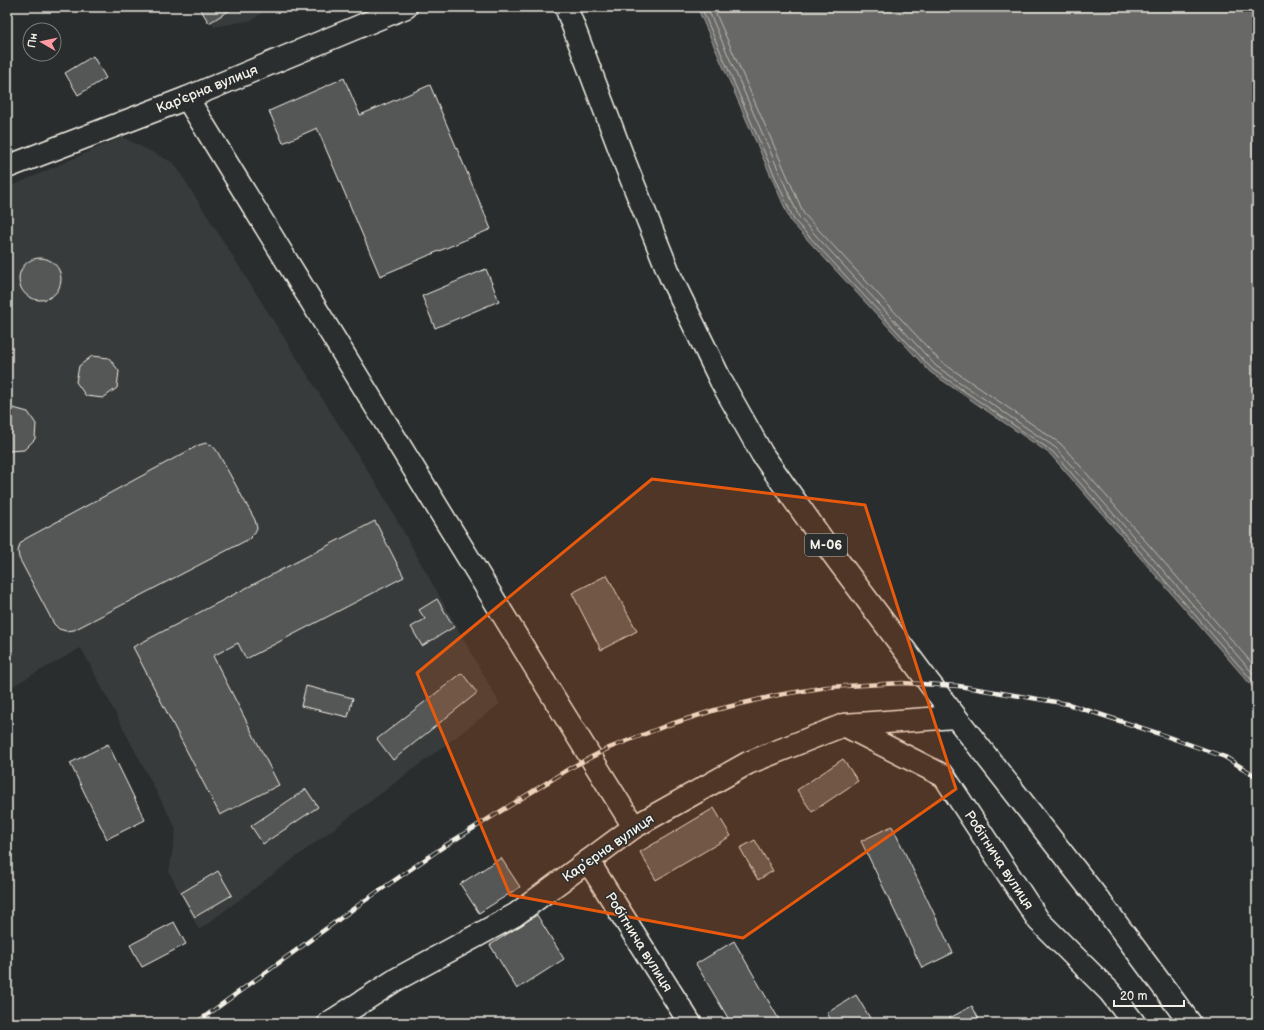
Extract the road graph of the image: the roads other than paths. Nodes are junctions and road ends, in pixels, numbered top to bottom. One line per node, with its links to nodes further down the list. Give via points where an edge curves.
1 (406, 7): 3 (main road, Карʼєрна вулиця)
2 (566, 7): 5 (main road, М-06, via 671,278 720,381 762,454 815,530)
3 (187, 98): 4 (main road, Карʼєрна вулиця); 7 (main road)
4 (7, 167)
5 (955, 717): 6 (main road, Карʼєрна вулиця); 12 (main road, М-06, via 1102,904)
6 (844, 725): 7 (main road, Карʼєрна вулиця, via 748,763); 11 (main road, Робітнича вулиця, via 944,776 1039,921 1110,992)
7 (634, 827): 8 (main road, Карʼєрна вулиця)
8 (588, 861): 9 (main road, Карʼєрна вулиця, via 515,915 397,978); 10 (main road, Робітнича вулиця)
9 (329, 1023)
10 (690, 1023)
11 (1134, 1023)
12 (1190, 1023)

